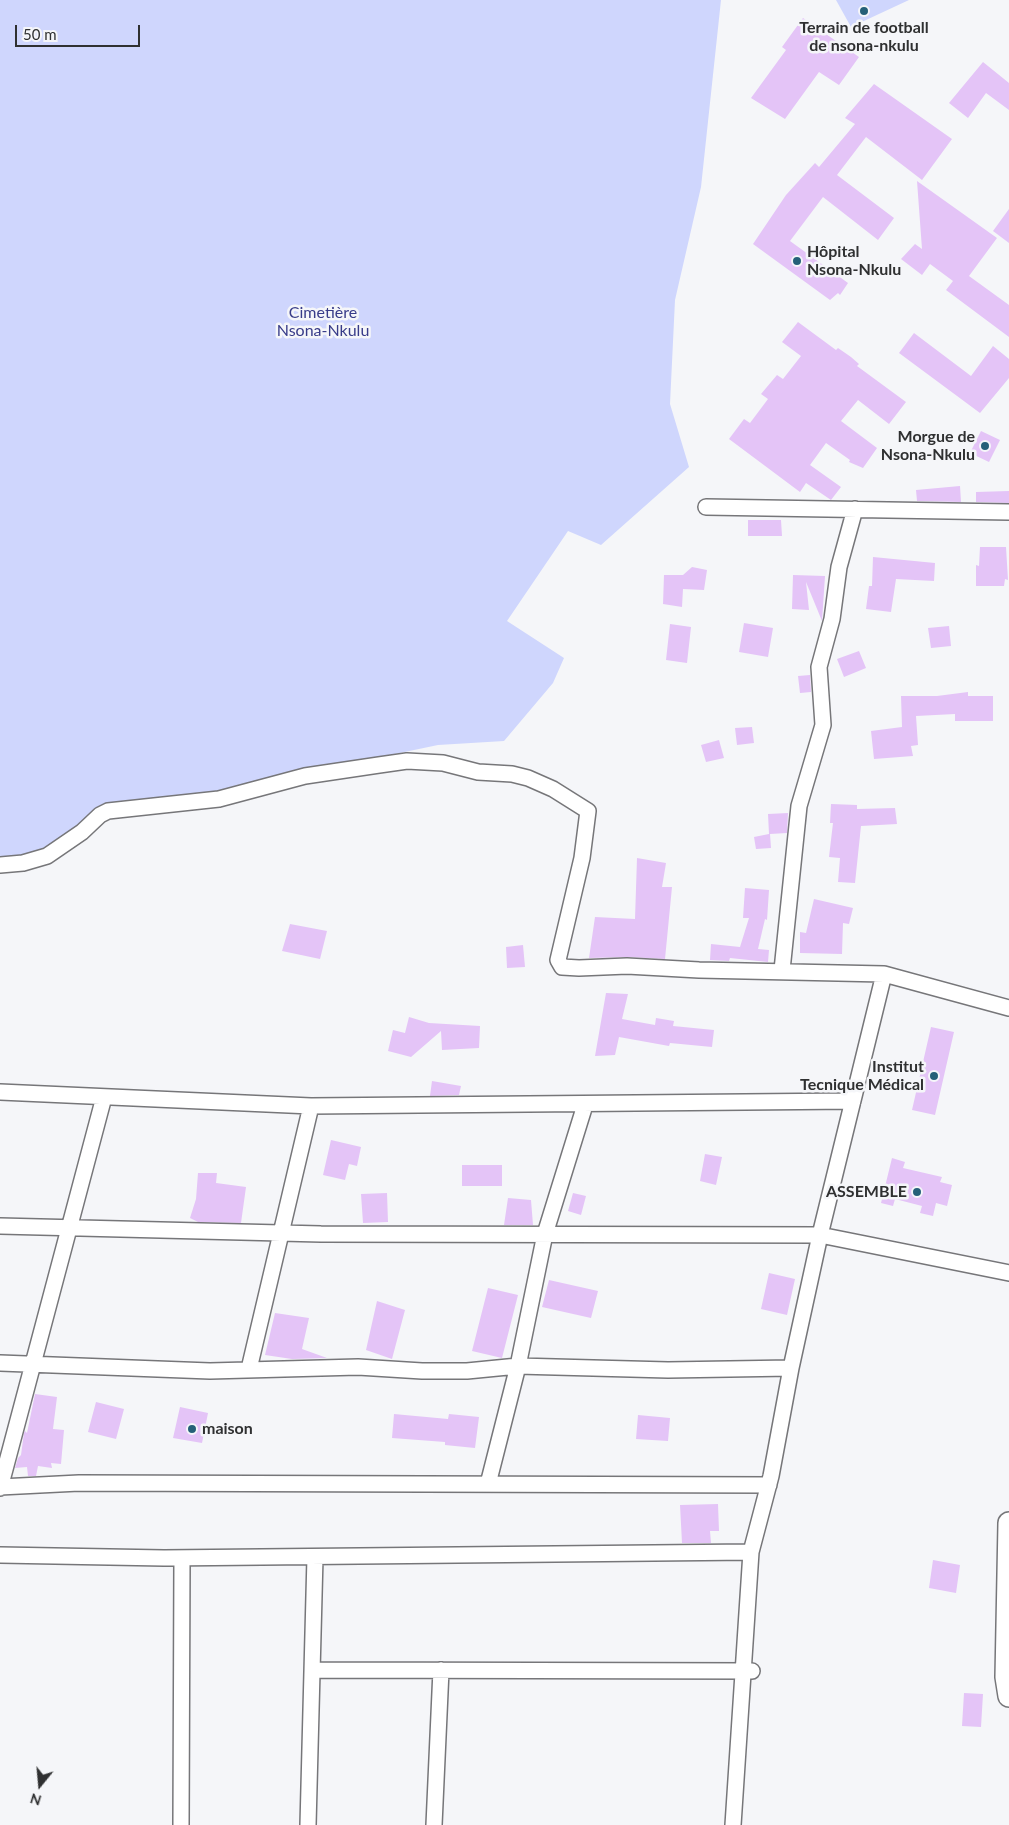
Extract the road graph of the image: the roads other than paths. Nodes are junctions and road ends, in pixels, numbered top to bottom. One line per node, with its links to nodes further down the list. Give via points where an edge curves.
1 (706, 507): 2 (street)
2 (855, 509): 3 (street); 5 (street, via 839,567 832,619 819,667 823,726 799,806)
3 (1009, 512)
4 (0, 865): 5 (street, via 47,856 108,811 219,799 305,776 379,764 407,761 443,763 478,772 528,778 588,811 582,858 558,960 562,967)
5 (782, 970): 6 (street)
6 (884, 974): 7 (street); 10 (street)
7 (1009, 1008)
8 (0, 1092): 9 (street)
9 (104, 1097): 12 (street); 14 (street)
10 (853, 1101): 11 (street); 17 (street)
11 (585, 1105): 12 (street); 16 (street)
12 (311, 1106): 15 (street)
13 (0, 1226): 14 (street)
14 (69, 1227): 15 (street); 20 (street)
15 (281, 1233): 16 (street); 23 (street)
16 (545, 1234): 17 (street); 21 (street)
17 (820, 1235): 18 (street); 22 (street)
18 (1009, 1273)
19 (0, 1363): 20 (street)
20 (33, 1364): 23 (street, via 210,1371); 26 (street)
21 (518, 1366): 22 (street, via 668,1370); 23 (street, via 458,1371 358,1367); 24 (street)
22 (791, 1368): 25 (street)
23 (248, 1369)
24 (488, 1484): 25 (street); 26 (street, via 79,1483)
25 (769, 1485): 28 (street)
26 (0, 1488)
27 (1009, 1523): 35 (street, via 1006,1677)
28 (751, 1552): 30 (street); 34 (street)
29 (0, 1555): 31 (street)
30 (315, 1557): 31 (street); 32 (street)
31 (182, 1558): 36 (street)
32 (313, 1670): 33 (street); 37 (street)
33 (441, 1670): 34 (street); 38 (street)
34 (747, 1671): 39 (street)
35 (1009, 1696)
36 (181, 1825)
37 (308, 1825)
38 (434, 1825)
39 (733, 1825)

